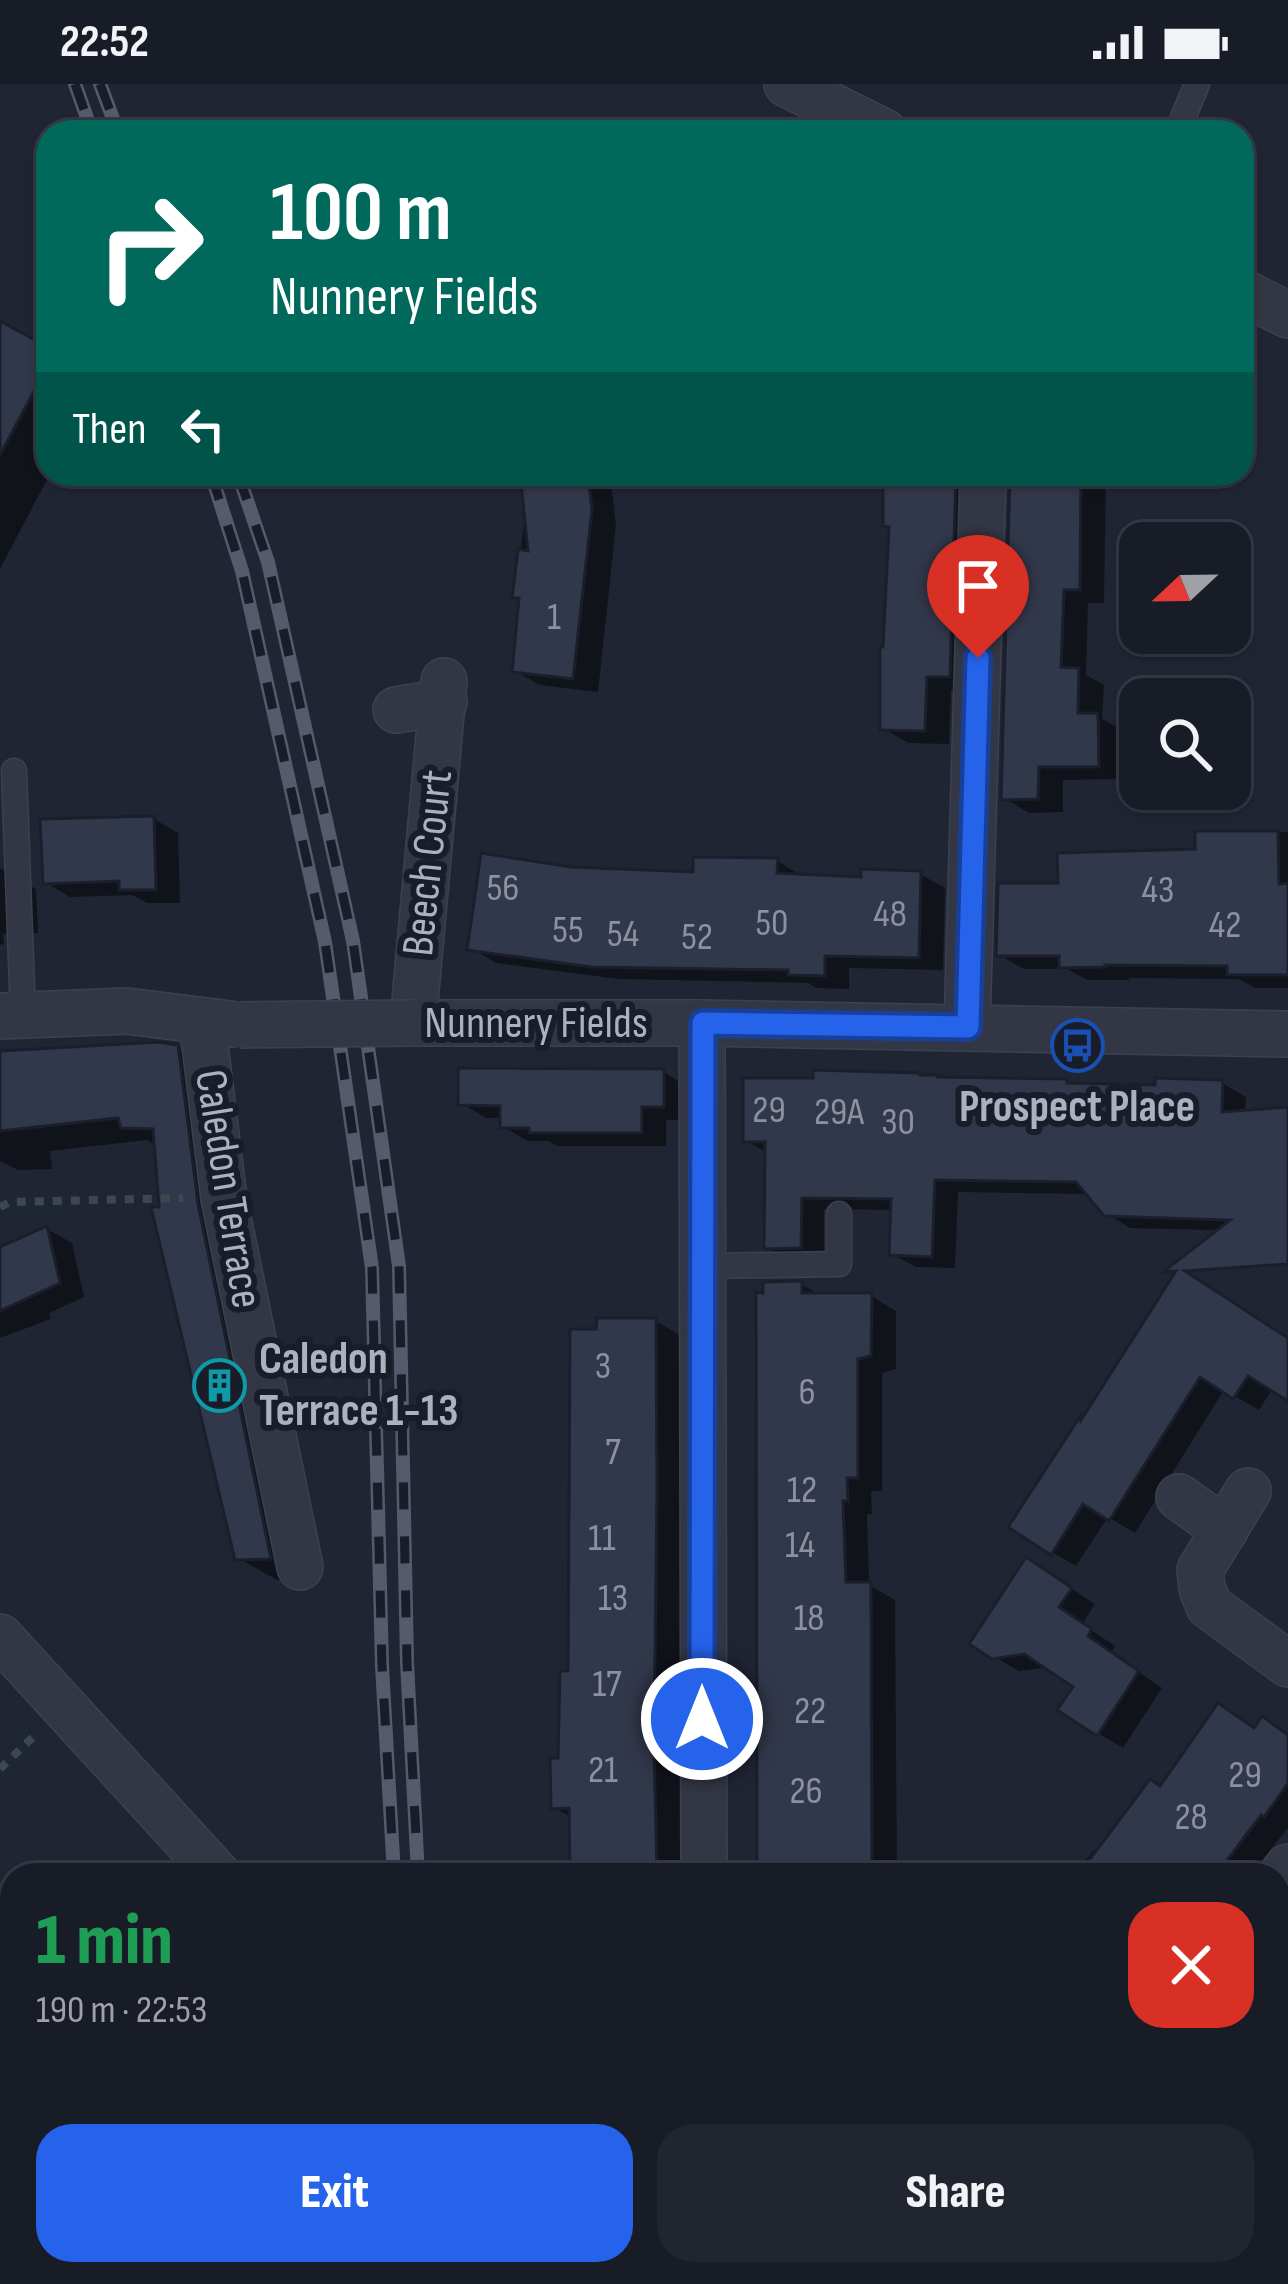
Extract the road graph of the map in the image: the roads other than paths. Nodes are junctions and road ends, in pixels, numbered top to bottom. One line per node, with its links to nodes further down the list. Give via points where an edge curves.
1 (787, 84): 3 (street)
2 (1197, 84): 4 (lane)
3 (860, 120)
4 (1182, 120)
5 (1254, 298): 6 (street)
6 (1288, 315)
7 (983, 486): 15 (street)
8 (396, 710): 12 (street, Beech Court, via 444,692)
9 (14, 771): 10 (lane)
10 (8, 838): 11 (lane)
11 (12, 1015): 14 (street, Nunnery Fields, via 127,1011)
12 (413, 1023): 13 (street, Nunnery Fields); 14 (street, Nunnery Fields, bridge)
13 (703, 1023): 15 (street, Nunnery Fields); 18 (street)
14 (221, 1024): 20 (street, Caledon Terrace, via 223,1197)
15 (968, 1027): 16 (street, Nunnery Fields)
16 (1288, 1034)
17 (839, 1214): 18 (lane, via 839,1264)
18 (704, 1266): 24 (street)
19 (1179, 1497): 22 (street, via 1237,1511 1200,1570 1202,1588 1209,1606)
20 (300, 1567)
21 (0, 1637): 23 (street)
22 (1288, 1664)
23 (207, 1863)
24 (704, 1863)

